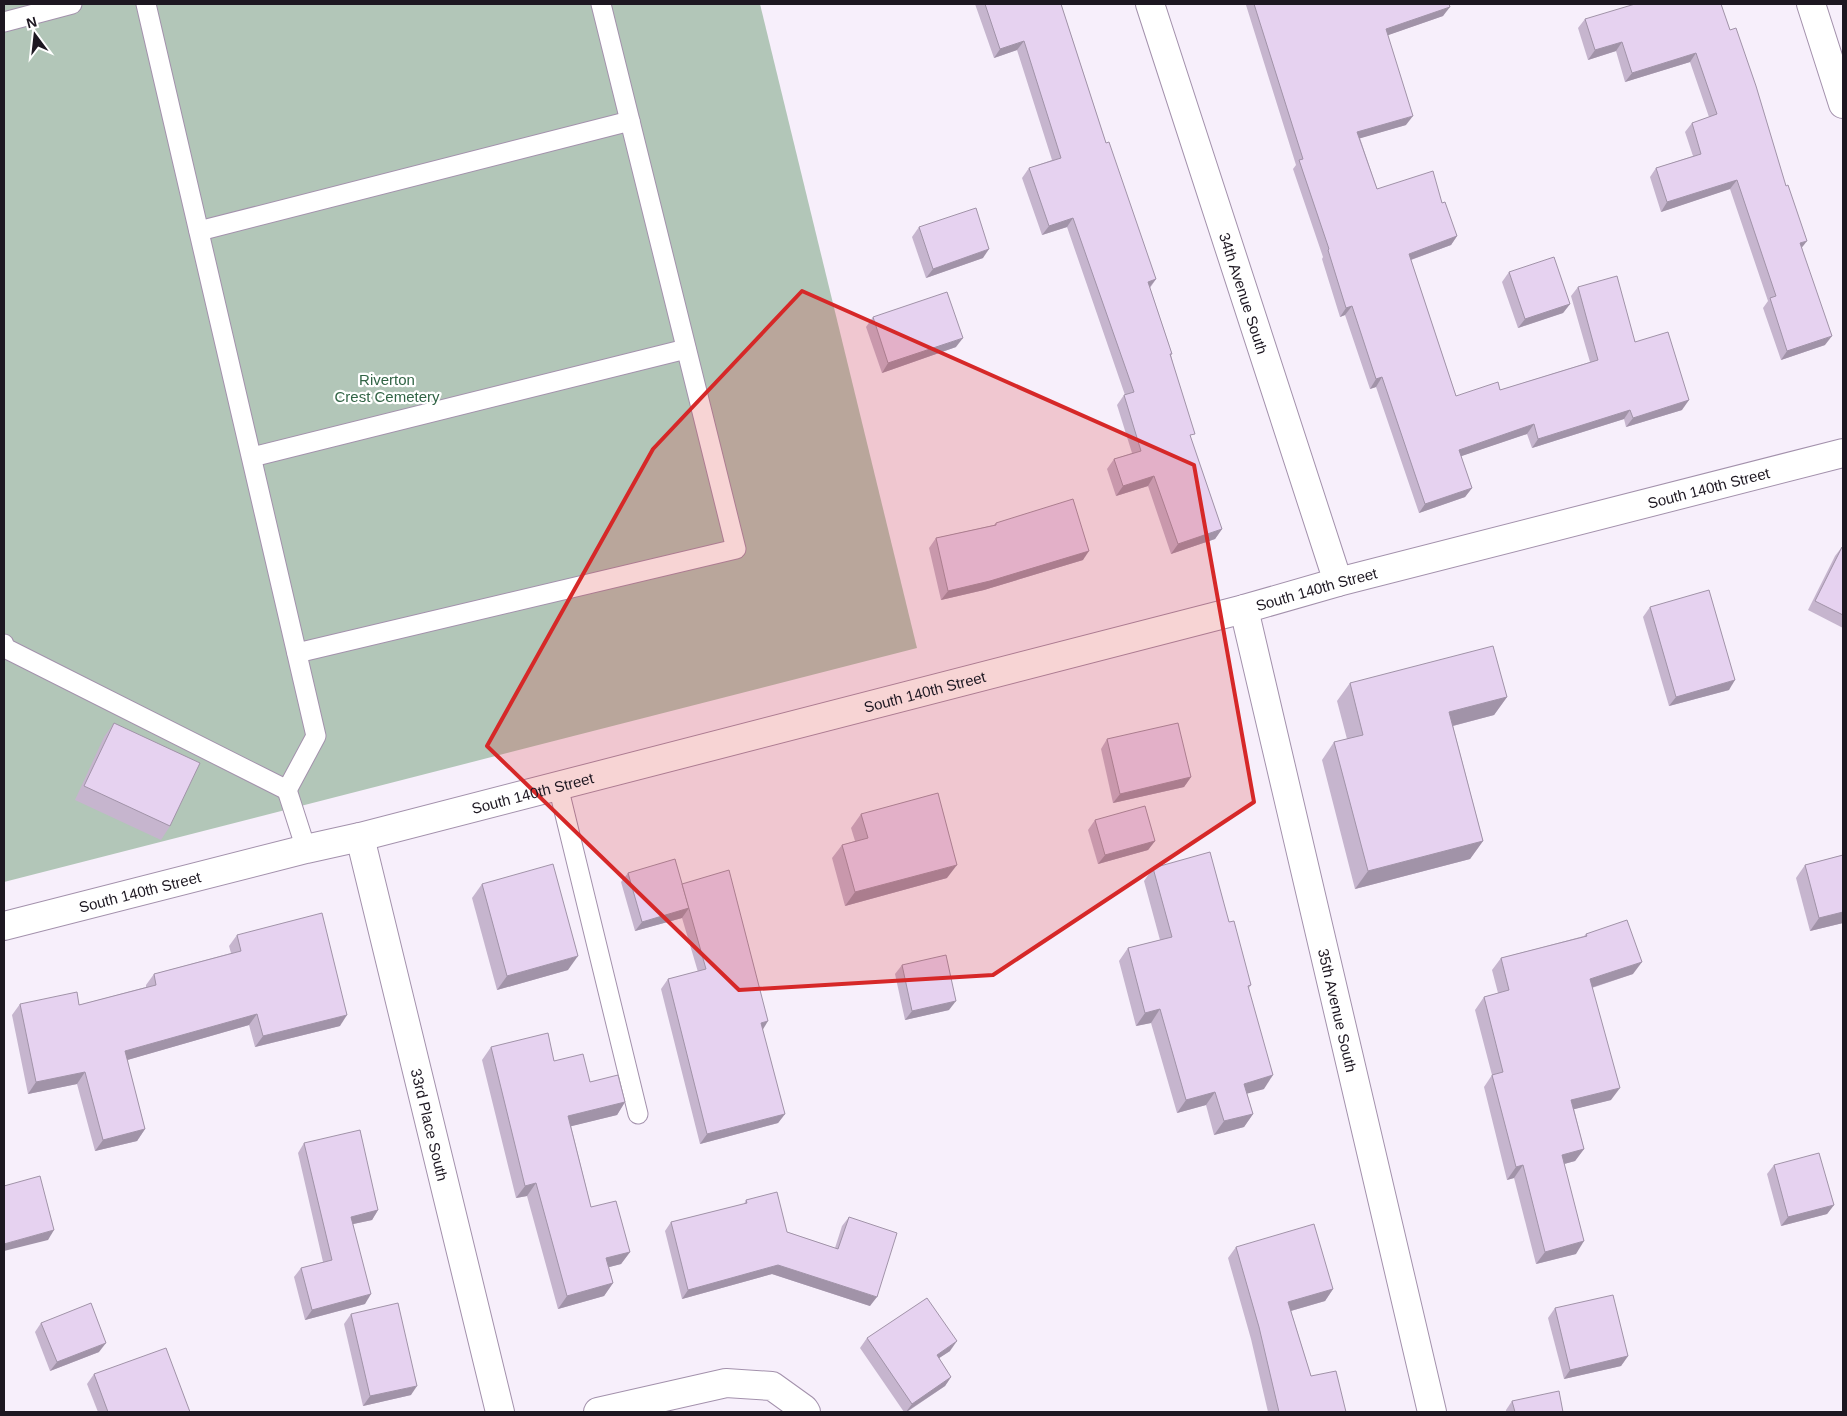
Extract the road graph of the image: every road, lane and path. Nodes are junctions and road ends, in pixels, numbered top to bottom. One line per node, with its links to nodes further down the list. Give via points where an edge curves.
1 (72, 4): 6 (lane)
2 (146, 4): 9 (lane)
3 (601, 4): 8 (lane)
4 (1150, 4): 13 (street, 34th Avenue South)
5 (1811, 4): 7 (street)
6 (4, 22)
7 (1843, 104)
8 (630, 121): 9 (lane); 10 (lane)
9 (199, 231): 12 (lane)
10 (686, 349): 12 (lane); 16 (lane, via 736,549)
11 (1843, 453): 13 (street, South 140th Street)
12 (252, 457): 16 (lane)
13 (1338, 582): 14 (street, South 140th Street)
14 (1244, 610): 17 (street, South 140th Street); 26 (street, 35th Avenue South)
15 (4, 644): 18 (lane, via 5,648)
16 (297, 653): 18 (lane, via 316,736)
17 (558, 786): 19 (street, South 140th Street); 22 (lane)
18 (287, 790): 20 (lane)
19 (360, 837): 20 (street, South 140th Street); 23 (street, 33rd Place South)
20 (306, 849): 21 (street, South 140th Street)
21 (4, 926)
22 (638, 1114)
23 (500, 1412)
24 (598, 1412): 25 (street, via 726,1383 772,1386)
25 (806, 1412)
26 (1432, 1412)

